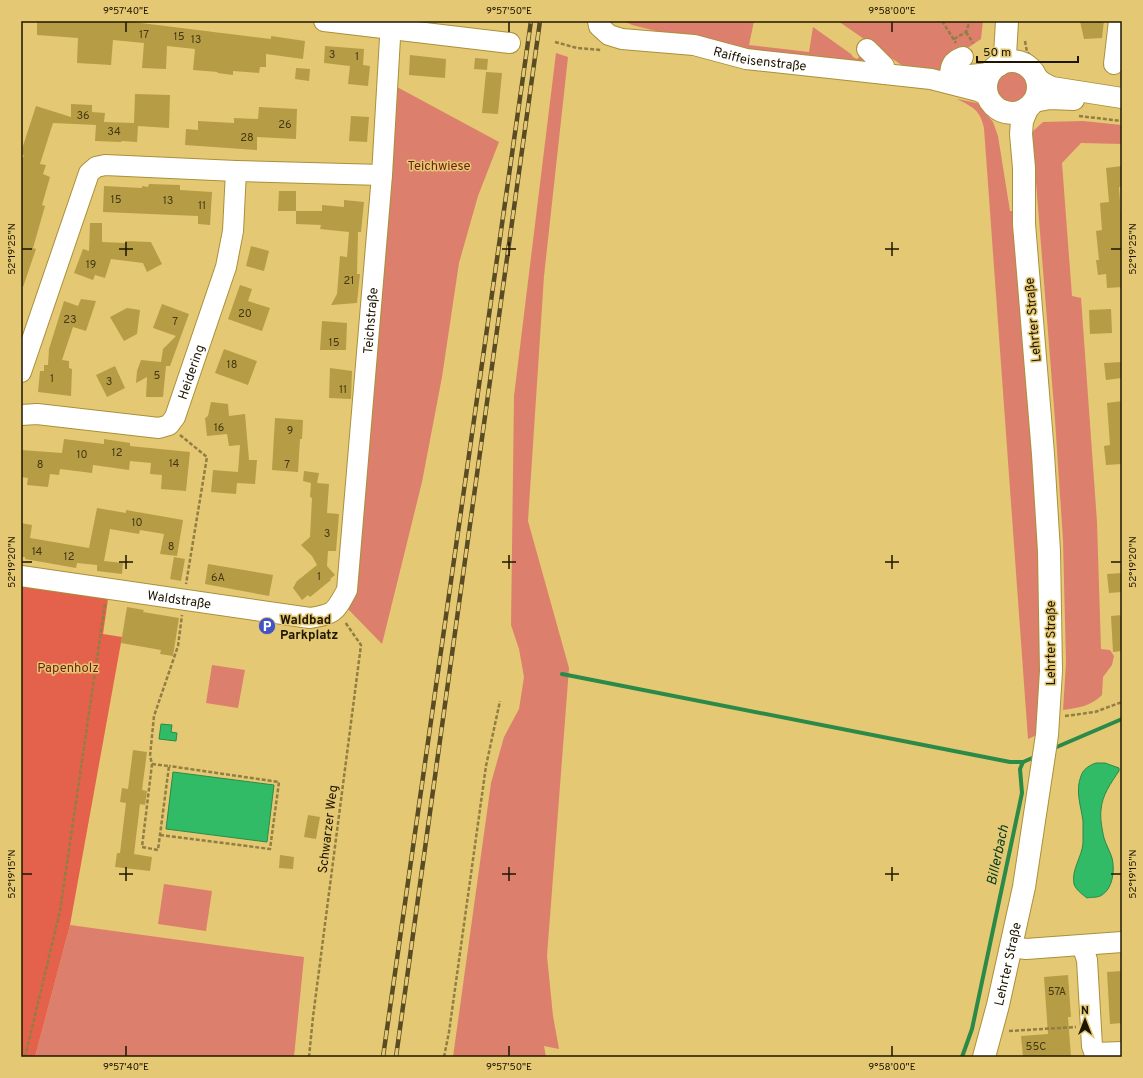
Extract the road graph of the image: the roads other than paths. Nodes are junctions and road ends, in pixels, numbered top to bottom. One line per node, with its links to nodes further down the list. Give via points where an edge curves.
1 (324, 21): 6 (street)
2 (598, 21): 13 (street, Raiffeisenstraße, via 609,35 622,39 694,45 746,59)
3 (1007, 21): 11 (main road, via 1005,55)
4 (1017, 21): 12 (main road, via 1020,55)
5 (1119, 21): 10 (street)
6 (391, 25): 7 (street); 20 (street, Teichstraße)
7 (510, 43)
8 (867, 49): 13 (street, via 884,66)
9 (963, 57): 14 (street, via 954,62)
10 (1114, 64)
11 (994, 69): 12 (main road, via 1012,61); 14 (street, Raiffeisenstraße); 15 (main road, via 987,80)
12 (1031, 71): 16 (street, via 1052,87); 17 (main road, via 1038,86 1037,94)
13 (886, 74): 14 (street, Raiffeisenstraße)
14 (940, 78): 15 (street, Raiffeisenstraße)
15 (987, 95): 18 (main road, via 990,102)
16 (1120, 98): 17 (street, via 1050,99)
17 (1030, 105): 18 (main road, via 1014,113); 21 (main road, Lehrter Straße, via 1022,121 1021,134)
18 (1001, 111): 21 (main road, Lehrter Straße, via 1009,132)
19 (236, 171): 20 (street); 22 (street, via 105,165 96,167 88,174); 23 (street, Heidering, via 233,231 226,267 175,417 169,425 159,428 37,414)
20 (382, 175): 25 (street, Teichstraße, via 347,590)
21 (1024, 224): 28 (main road, Lehrter Straße, via 1049,551 1051,672 1048,725 1024,886)
22 (21, 372)
23 (21, 415)
24 (21, 576): 25 (street, Waldstraße, via 310,618 326,616)
25 (337, 610)
26 (1122, 942): 27 (street)
27 (1082, 945): 28 (street, via 1026,949); 30 (street, via 1087,960 1092,1046)
28 (1011, 947): 31 (main road, Lehrter Straße)
29 (1122, 1052): 30 (street)
30 (1096, 1055)
31 (984, 1057)

